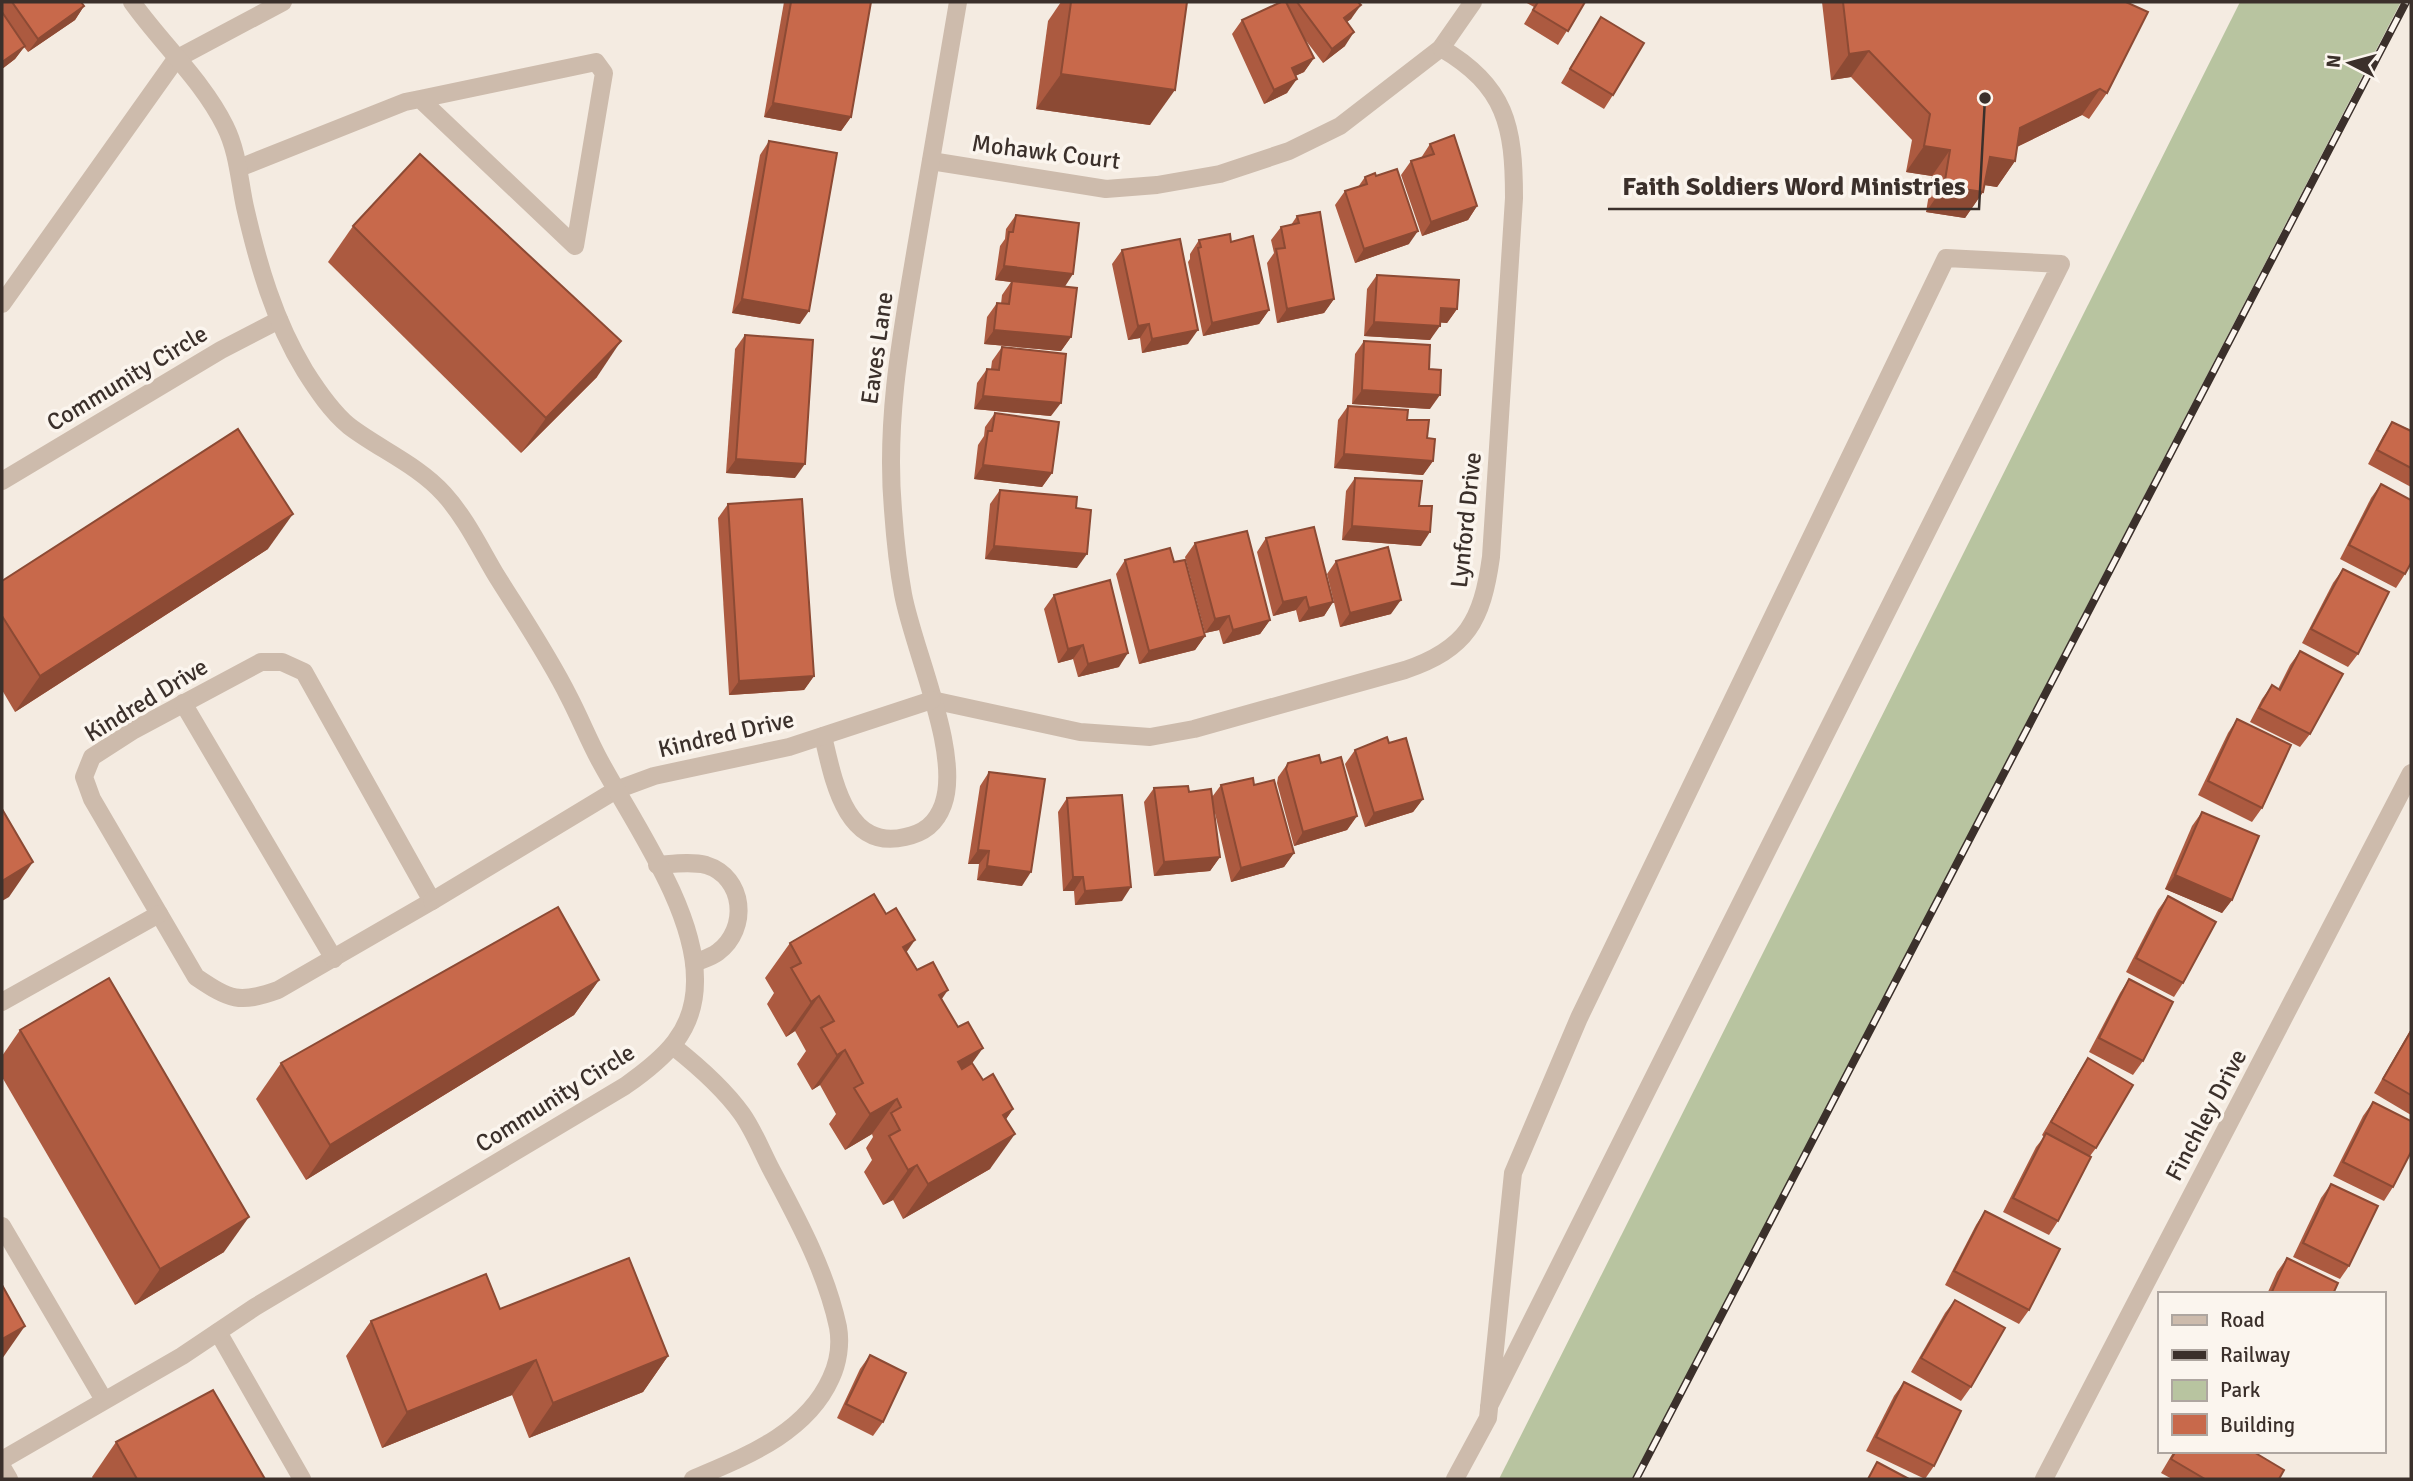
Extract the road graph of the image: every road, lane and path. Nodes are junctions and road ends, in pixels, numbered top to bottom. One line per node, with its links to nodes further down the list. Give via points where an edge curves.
1 (132, 2): 6 (street, Community Circle)
2 (284, 2): 6 (street)
3 (958, 2): 8 (street, Eaves Lane)
4 (1473, 2): 5 (street, Mohawk Court)
5 (1441, 48): 8 (street, Mohawk Court, via 1340,126 1289,151 1220,174 1106,189); 13 (street, Lynford Drive, via 1470,65 1488,83 1506,115 1514,152 1491,557 1487,586 1465,634 1437,659 1405,670 1150,737 1080,732)
6 (176, 59): 9 (street, Community Circle, via 225,125); 10 (street)
7 (420, 99): 7 (street, via 596,62 604,73 575,246); 9 (street)
8 (931, 160): 13 (street, Eaves Lane, via 897,360 890,440 892,509 903,596)
9 (239, 168): 11 (street, Community Circle, via 260,272)
10 (2, 304)
11 (279, 320): 12 (street, Community Circle); 17 (street, Community Circle, via 303,368 347,425 422,474 444,494 568,695)
12 (2, 481)
13 (932, 699): 15 (street, Kindred Drive); 15 (street, Eaves Lane, via 947,775 944,803 934,823 918,834 898,839 872,837 852,820 836,788)
14 (183, 703): 19 (street, Kindred Drive, via 261,662 282,662 304,671); 20 (street, Kindred Drive, via 92,757 84,778); 21 (street)
15 (823, 736): 17 (street, Kindred Drive, via 654,776)
16 (2411, 773): 35 (street, Finchley Drive)
17 (616, 790): 18 (street, Community Circle); 19 (street, Kindred Drive)
18 (657, 865): 22 (street, Community Circle, via 691,942); 22 (street, via 706,865 721,873 737,891 740,912 733,936 718,953)
19 (432, 901): 21 (street, Kindred Drive)
20 (159, 915): 21 (street, Kindred Drive, via 196,977 223,996 251,1000); 23 (street)
21 (334, 959)
22 (694, 963): 24 (street, Community Circle, via 693,1007)
23 (2, 1002)
24 (674, 1047): 26 (street, Community Circle, via 625,1086); 33 (street, via 742,1114 809,1241 838,1328 838,1356 831,1380 813,1405 787,1431 756,1452)
25 (2, 1226): 27 (street)
26 (219, 1332): 27 (street, Community Circle); 32 (street)
27 (104, 1400): 29 (street, Community Circle)
28 (1489, 1406): 28 (street, via 1513,1173 1579,1018 1946,258 2061,264); 34 (street, via 1488,1418)
29 (2, 1460)
30 (2, 1467): 31 (street)
31 (9, 1479)
32 (302, 1479)
33 (693, 1479)
34 (1455, 1479)
35 (2043, 1479)

